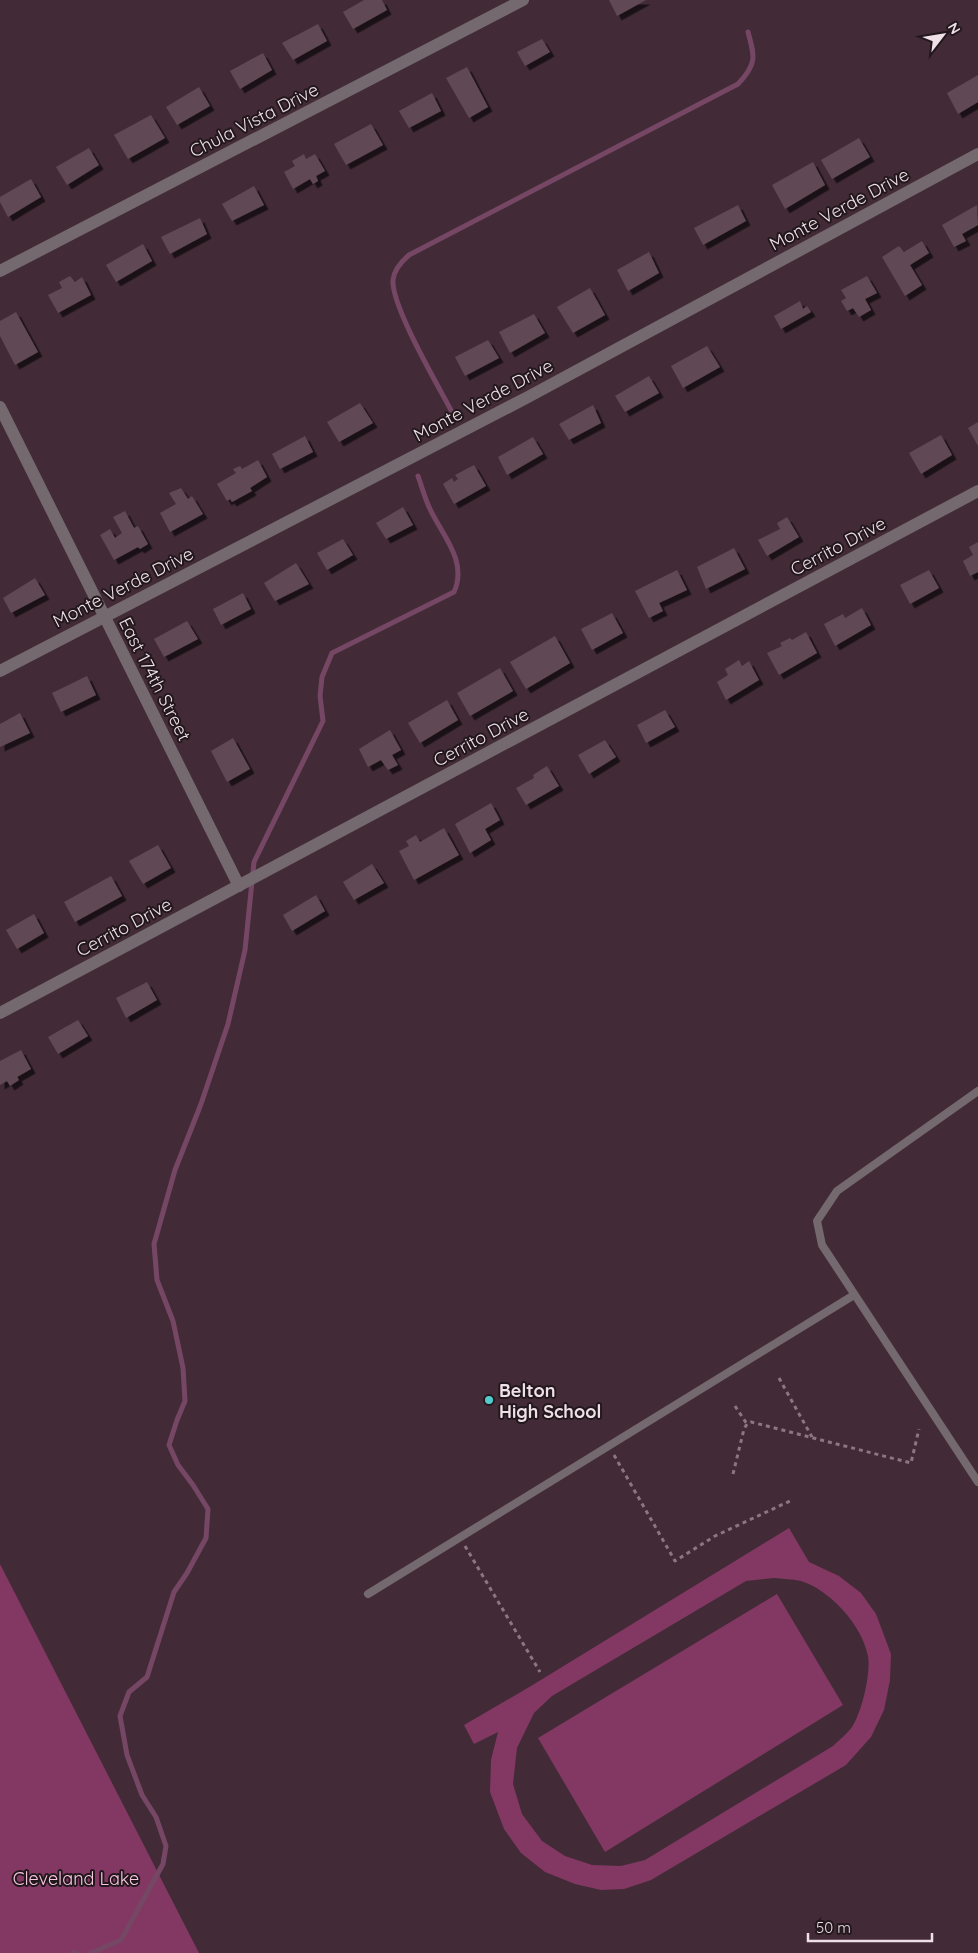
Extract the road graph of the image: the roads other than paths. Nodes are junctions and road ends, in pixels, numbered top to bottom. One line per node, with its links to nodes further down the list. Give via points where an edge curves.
1 (523, 0): 3 (street, Chula Vista Drive)
2 (978, 154): 6 (street, Monte Verde Drive, via 528,397)
3 (0, 271)
4 (0, 407): 6 (street, East 174th Street)
5 (978, 491): 8 (street, Cerrito Drive)
6 (104, 616): 7 (street, Monte Verde Drive); 8 (street, East 174th Street)
7 (0, 671)
8 (239, 886): 9 (street, Cerrito Drive)
9 (0, 1013)
10 (978, 1091): 11 (lane, via 837,1191 817,1221 822,1245)
11 (854, 1295): 12 (lane); 13 (lane)
12 (978, 1482)
13 (368, 1594)

